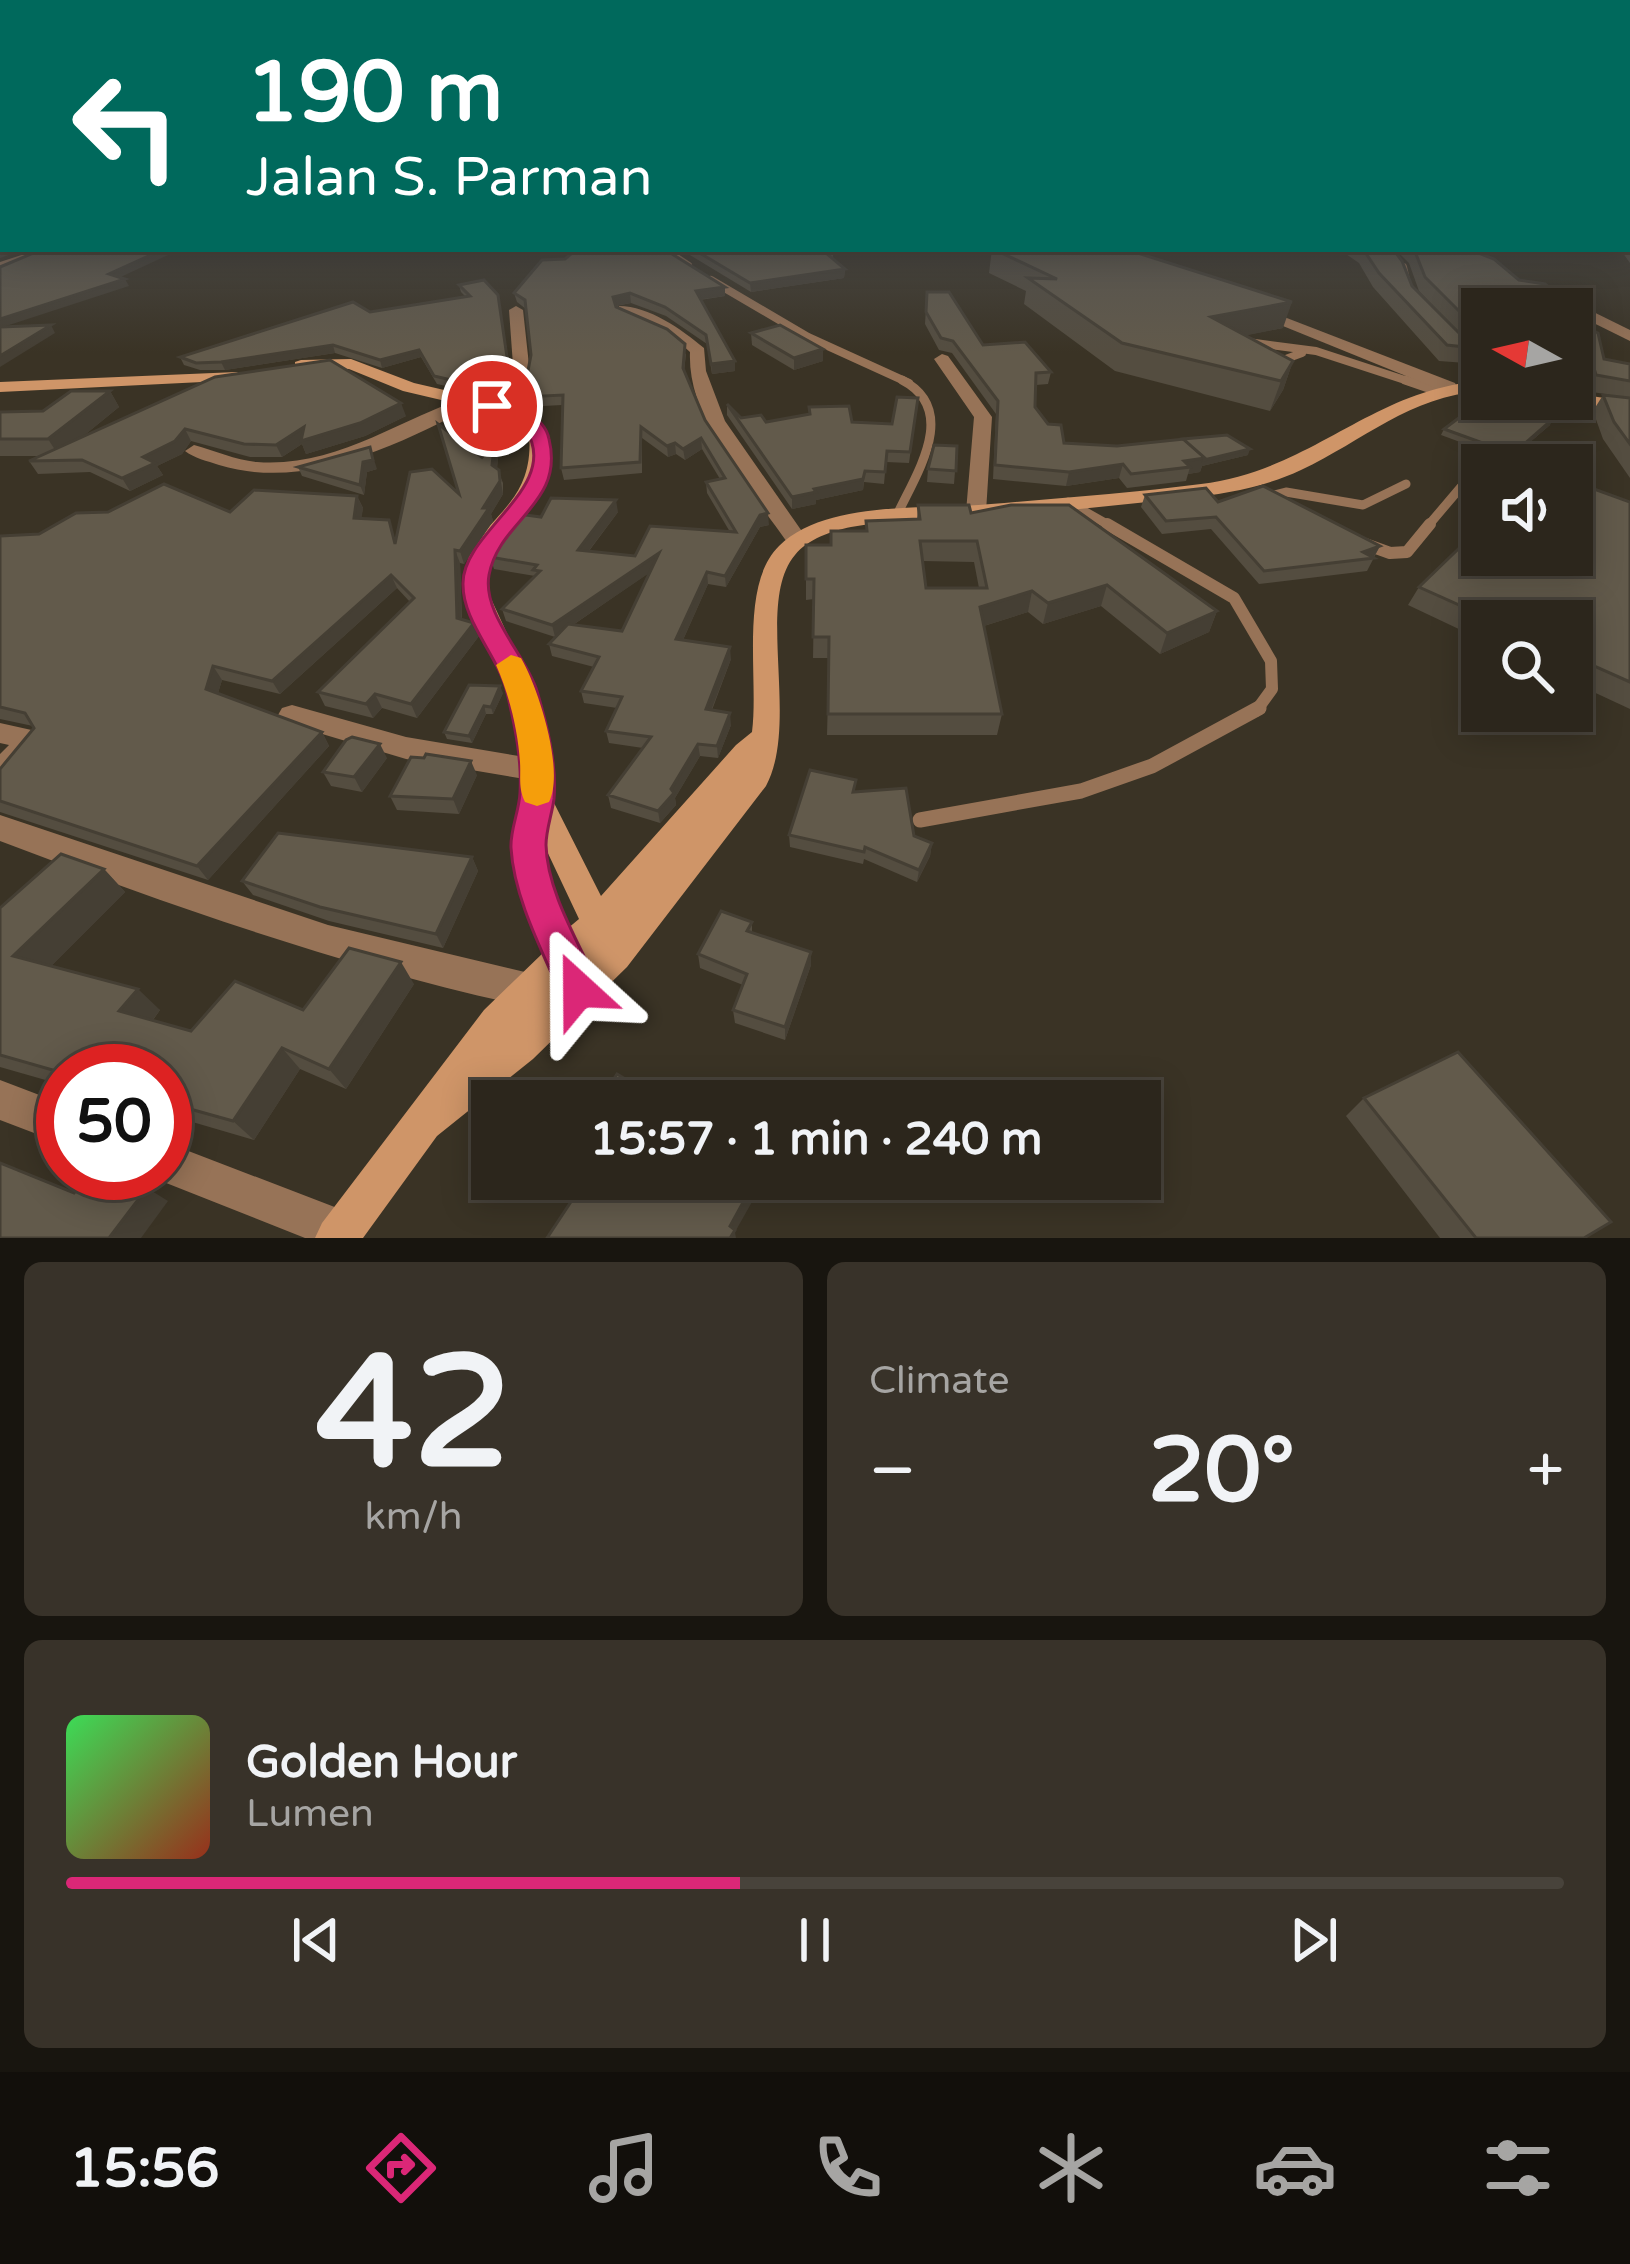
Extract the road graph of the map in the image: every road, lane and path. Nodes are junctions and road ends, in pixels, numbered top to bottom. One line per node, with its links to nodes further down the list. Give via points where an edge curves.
1 (43, 252): 4 (street)
2 (670, 252): 33 (lane, via 808,337 910,384 933,422)
3 (1390, 252): 5 (lane)
4 (0, 266)
5 (1415, 297)
6 (1246, 306): 20 (street)
7 (624, 309): 35 (street, via 698,351 698,382)
8 (516, 310): 24 (street, via 521,365)
9 (1593, 318): 11 (street)
10 (1456, 335): 12 (lane)
11 (1630, 336)
12 (1461, 341)
13 (1231, 346): 20 (lane, via 1316,351)
14 (1316, 346): 20 (lane)
15 (1302, 352): 17 (lane)
16 (942, 359): 32 (street, via 983,417)
17 (1262, 367)
18 (0, 387): 21 (main road, via 205,387 326,368)
19 (1461, 388): 20 (main road)
20 (1441, 389): 26 (main road)
21 (470, 401): 24 (main road); 25 (street, via 369,447 279,467)
22 (1593, 401): 23 (main road)
23 (1630, 407)
24 (511, 410): 39 (main road, via 538,432 543,465 475,578 521,686)
25 (194, 451)
26 (1246, 483): 29 (lane); 30 (main road)
27 (1406, 484): 29 (lane, via 1363,505)
28 (1461, 487): 34 (lane, via 1407,552)
29 (1271, 496): 31 (lane)
30 (1066, 501): 32 (main road); 40 (lane, via 1234,598 1271,661 1272,689 1254,713 1152,766 1081,791)
31 (1291, 506)
32 (976, 512): 33 (main road)
33 (897, 515): 35 (main road)
34 (1349, 536)
35 (797, 540): 42 (main road, via 772,575 770,710 756,778)
36 (292, 715): 39 (street)
37 (0, 733): 38 (street, via 28,744)
38 (0, 772)
39 (537, 784): 42 (main road); 43 (main road, via 528,843 534,879)
40 (920, 820)
41 (0, 828): 44 (street, via 231,911 442,974)
42 (606, 940): 43 (main road)
43 (571, 973): 44 (main road); 47 (main road)
44 (530, 990): 47 (main road)
45 (0, 1100): 46 (street)
46 (36, 1114)
47 (428, 1120): 49 (main road)
48 (192, 1174): 49 (street)
49 (340, 1235)

